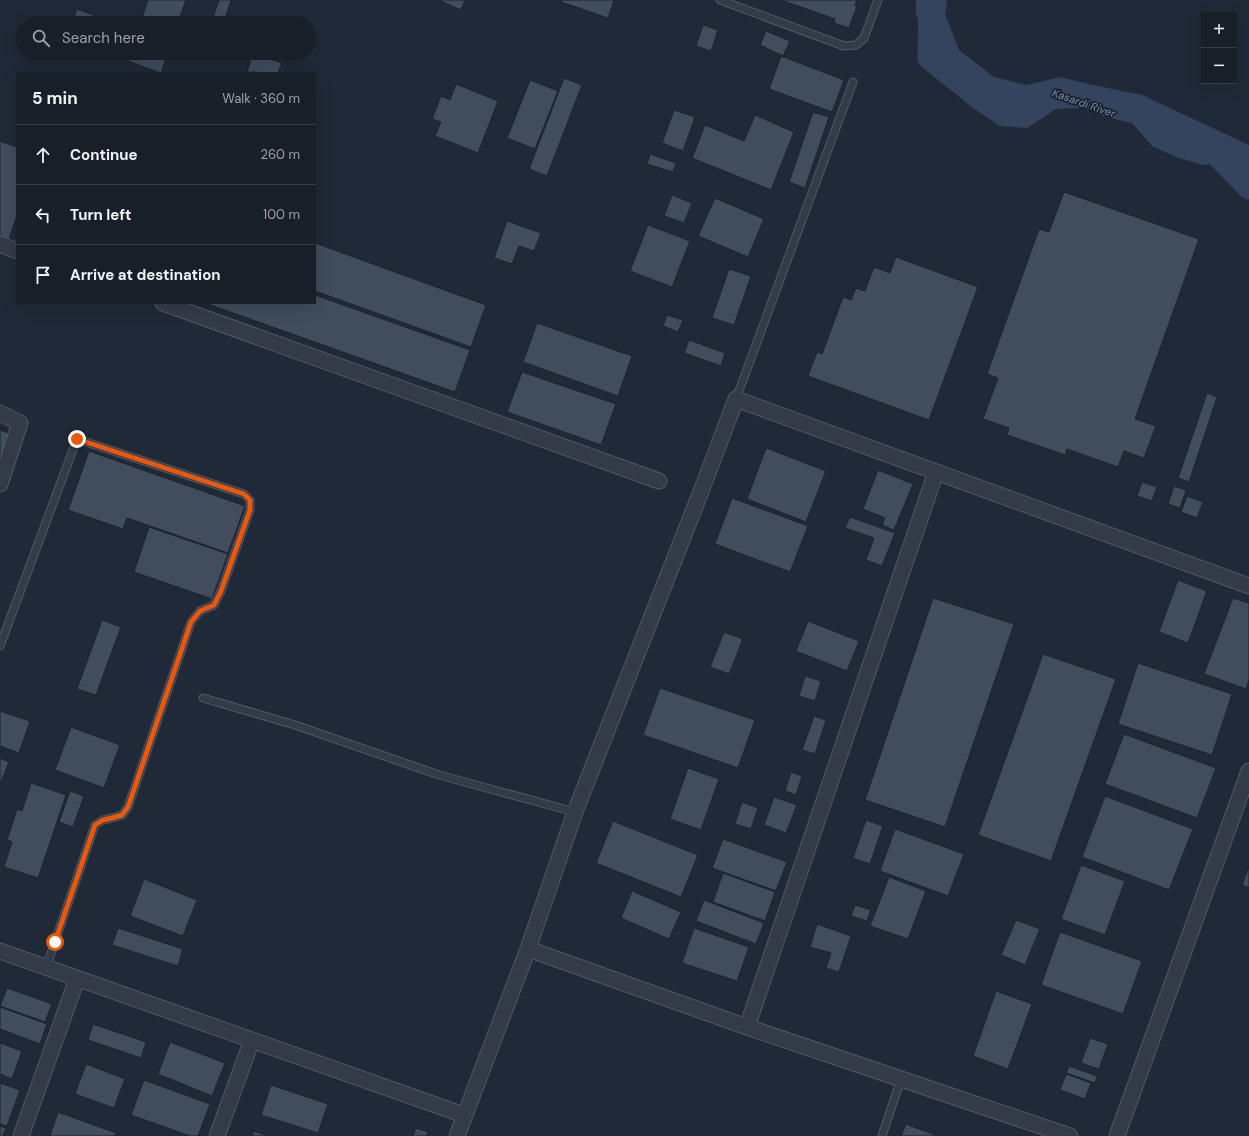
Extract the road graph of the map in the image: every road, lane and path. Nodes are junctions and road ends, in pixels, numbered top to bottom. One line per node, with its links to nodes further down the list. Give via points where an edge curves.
1 (720, 0): 4 (lane)
2 (745, 0): 4 (lane)
3 (878, 0): 4 (lane, via 864,38 856,45 844,46)
4 (742, 8)
5 (853, 82): 9 (lane)
6 (0, 244): 7 (street)
7 (16, 250)
8 (166, 304): 12 (street)
9 (736, 399): 11 (street); 18 (street)
10 (0, 413): 13 (street, via 20,423)
11 (936, 472): 14 (street); 23 (street)
12 (659, 481)
13 (0, 484)
14 (1249, 586)
15 (0, 646): 21 (lane, via 77,439 244,494 250,500 250,510 221,591 214,605 200,611 191,622 128,807 122,815 95,825)
16 (204, 698): 18 (lane, via 295,725 439,775)
17 (1249, 772): 32 (street)
18 (575, 812): 19 (street)
19 (528, 949): 23 (street); 26 (street)
20 (0, 951): 21 (street)
21 (46, 968): 22 (street)
22 (77, 979): 24 (street); 27 (street)
23 (747, 1027): 25 (street)
24 (252, 1040): 26 (street); 28 (street)
25 (901, 1079): 30 (lane); 31 (street)
26 (464, 1115): 29 (street)
27 (21, 1136)
28 (217, 1136)
29 (457, 1136)
30 (882, 1136)
31 (1070, 1136)
32 (1117, 1136)

